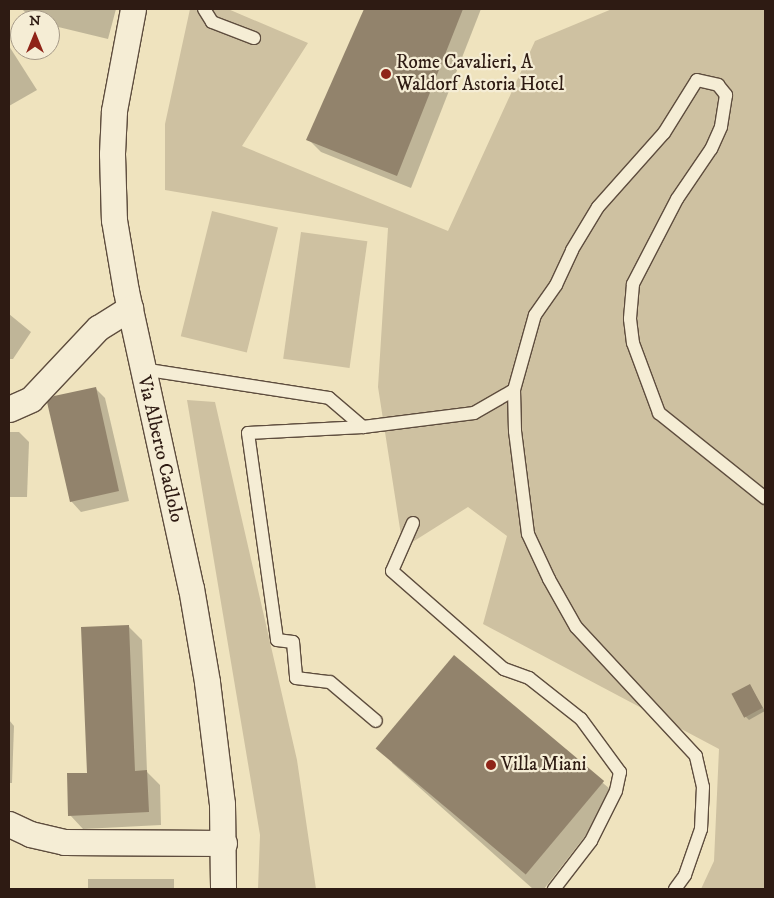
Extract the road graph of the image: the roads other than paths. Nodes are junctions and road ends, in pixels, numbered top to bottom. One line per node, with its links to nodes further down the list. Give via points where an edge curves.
1 (133, 9): 4 (street, Via Alberto Cadlolo, via 118,78 112,154 114,220)
2 (204, 9): 3 (lane, via 212,22)
3 (254, 38)
4 (130, 308): 5 (street, Via Alberto Cadlolo); 7 (street, via 98,328 31,399)
5 (142, 369): 8 (lane, via 329,398); 13 (street, Via Alberto Cadlolo, via 196,614 218,757)
6 (514, 390): 8 (lane, via 474,413); 9 (lane, via 535,315 556,285 572,250 598,207 664,133 697,80 718,84 726,95 721,127 711,149 677,199 633,284 630,319 633,343 659,413); 16 (lane, via 515,431 528,534 549,579 576,627 696,756 703,787 701,829 685,875)
7 (9, 408)
8 (363, 428): 11 (lane, via 248,433 277,640 293,642 296,678 330,682)
9 (765, 498)
10 (412, 523): 15 (lane, via 392,571 504,669 529,678 581,719 620,772 616,791 591,841)
11 (376, 721)
12 (9, 824): 13 (street, via 30,834 64,842)
13 (224, 844): 14 (street, Via Alberto Cadlolo)
14 (223, 889)
15 (554, 889)
16 (675, 889)

